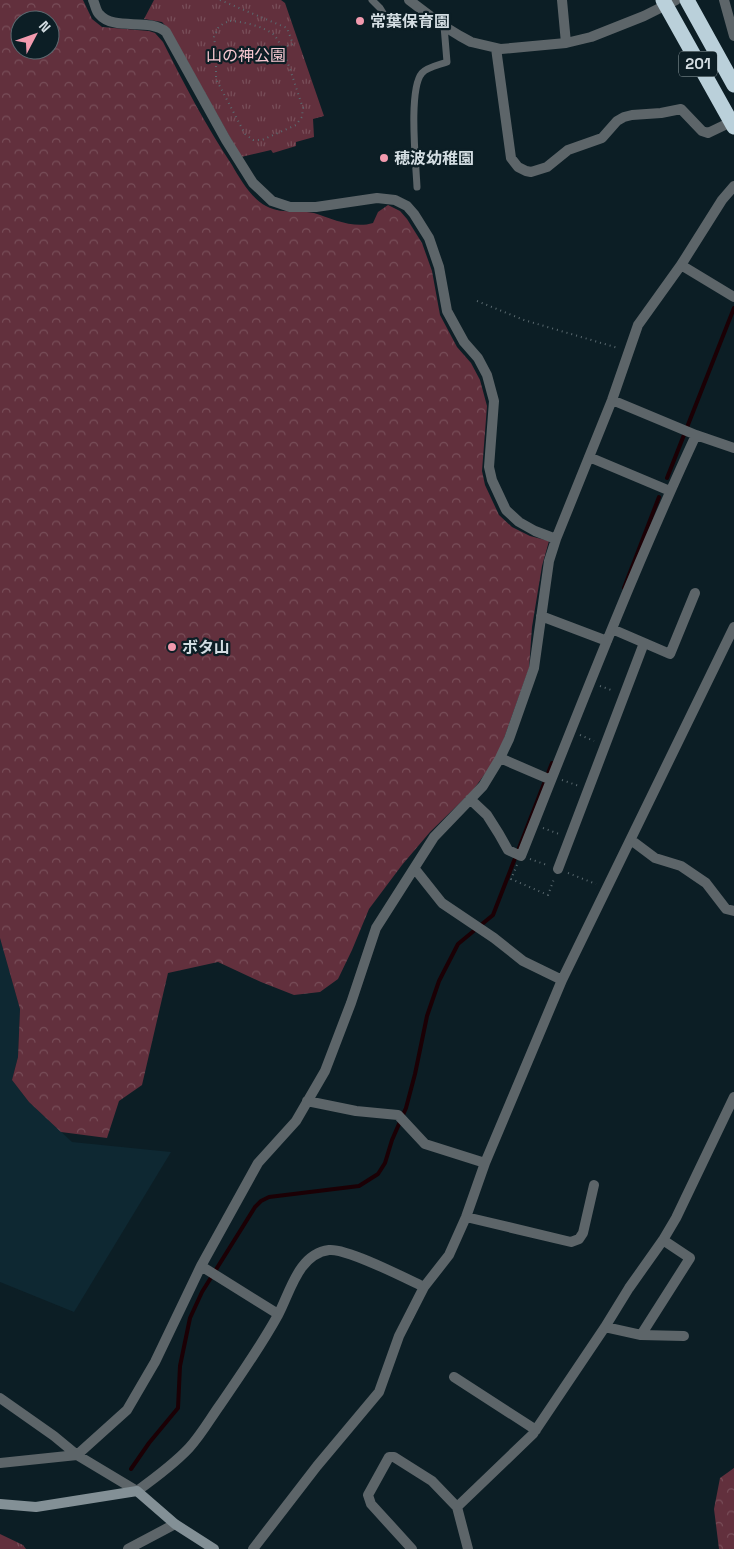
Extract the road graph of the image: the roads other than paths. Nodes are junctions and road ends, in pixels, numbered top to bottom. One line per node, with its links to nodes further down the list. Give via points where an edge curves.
1 (93, 0): 24 (street, via 99,14 110,22 156,26 166,32 226,140 253,183 272,201 290,207 316,207 377,198 395,200 414,214 429,238 439,267 447,310 487,375 494,401 489,466 492,480 506,510 519,522)
2 (372, 0): 8 (lane)
3 (409, 0): 9 (street)
4 (562, 0): 11 (street)
5 (687, 0): 13 (highway, 201)
6 (724, 0): 10 (street)
7 (669, 2): 11 (street, via 598,34); 14 (highway, 201)
8 (388, 21)
9 (444, 26): 12 (street, via 471,42); 16 (lane, via 447,62 423,71 417,80 414,111)
10 (734, 36)
11 (566, 43): 12 (street)
12 (496, 48): 14 (street, via 511,158 526,171 547,167 568,150 602,138 617,121 632,115 681,109 708,133)
13 (734, 85)
14 (732, 124)
15 (734, 186): 17 (street)
16 (417, 187)
17 (681, 265): 18 (street); 19 (street, via 638,325)
18 (734, 297)
19 (612, 400): 20 (street); 22 (street)
20 (690, 432): 21 (street); 23 (street)
21 (734, 448)
22 (589, 457): 23 (street); 24 (street)
23 (670, 491): 28 (street)
24 (556, 539): 26 (street)
25 (695, 593): 30 (street, via 670,654)
26 (541, 616): 29 (street); 31 (street, via 534,668)
27 (734, 627): 34 (street)
28 (612, 629): 29 (street); 30 (street)
29 (604, 640): 32 (street, via 571,731)
30 (644, 643): 36 (street)
31 (500, 758): 32 (street); 33 (street, via 483,786)
32 (549, 778): 33 (street, via 534,824 516,854 508,850 487,815)
33 (470, 799): 35 (street, via 434,837)
34 (631, 840): 37 (street, via 656,858 681,866 706,883 726,909); 38 (street)
35 (415, 869): 38 (street, via 442,903 523,961); 40 (street, via 376,928 325,1071)
36 (558, 869)
37 (734, 911)
38 (562, 980): 41 (street)
39 (734, 1097): 44 (street)
40 (307, 1101): 41 (street, via 401,1119 425,1144); 45 (street, via 296,1121 258,1163)
41 (485, 1163): 43 (street)
42 (594, 1185): 43 (street, via 583,1233 579,1240 571,1242)
43 (466, 1216): 46 (street, via 449,1255)
44 (663, 1240): 48 (street); 49 (street, via 690,1258)
45 (205, 1269): 47 (street); 54 (street, via 127,1410)
46 (424, 1287): 47 (street, via 346,1252 331,1250 318,1253 306,1263 292,1282); 62 (street, via 399,1336 379,1392)
47 (278, 1314): 56 (street, via 248,1365 190,1447)
48 (605, 1327): 49 (street); 53 (street)
49 (641, 1336): 50 (street)
50 (684, 1336)
51 (454, 1377): 53 (street)
52 (0, 1398): 54 (street)
53 (536, 1430): 58 (street)
54 (76, 1455): 55 (street); 56 (street)
55 (0, 1462)
56 (137, 1491): 57 (street, via 36,1507); 59 (street)
57 (0, 1504)
58 (457, 1507): 63 (street, via 432,1481 389,1456 368,1495 371,1504); 64 (street)
59 (175, 1524): 60 (street); 61 (street)
60 (208, 1548)
61 (128, 1549)
62 (253, 1549)
63 (412, 1549)
64 (468, 1549)

